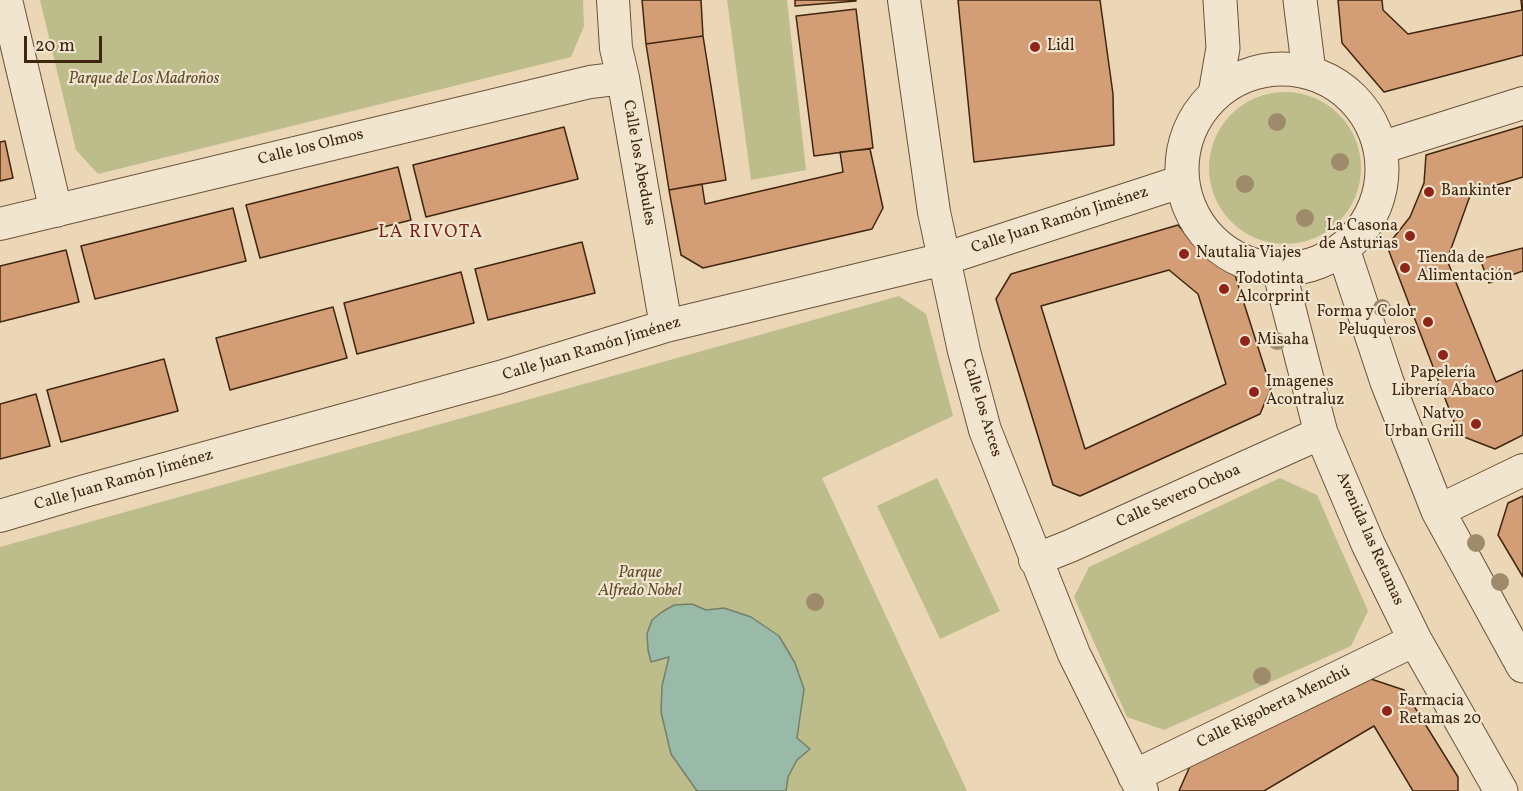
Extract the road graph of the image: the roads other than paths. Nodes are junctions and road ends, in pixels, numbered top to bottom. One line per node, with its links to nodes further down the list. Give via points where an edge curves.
1 (613, 0): 7 (street, Calle los Abedules, via 616,48)
2 (903, 0): 15 (street, Calle los Arces)
3 (1220, 0): 8 (street, via 1223,48)
4 (1300, 0): 6 (street)
5 (6, 18): 12 (street)
6 (1309, 72): 8 (street, via 1276,68 1254,73); 10 (street, via 1334,83 1355,100 1371,122)
7 (623, 78): 12 (street, Calle los Olmos, via 590,82); 17 (street, Calle los Abedules)
8 (1215, 94): 11 (street, via 1196,115 1185,140)
9 (1523, 103): 10 (street)
10 (1380, 148): 14 (street, via 1382,176 1376,204 1363,228)
11 (1183, 181): 15 (street, Calle Juan Ramón Jiménez); 16 (street, via 1197,225 1220,249 1248,264)
12 (56, 211): 13 (street, Calle los Olmos)
13 (0, 224)
14 (1343, 249): 16 (street, via 1324,261); 20 (street, via 1387,382)
15 (944, 259): 17 (street, Calle Juan Ramón Jiménez); 22 (street, Calle los Arces, via 985,430)
16 (1280, 270): 18 (street, Avenida las Retamas)
17 (666, 326): 21 (street, Calle Juan Ramón Jiménez, via 501,377)
18 (1321, 433): 22 (street, Calle Severo Ochoa); 23 (street, Avenida las Retamas, via 1368,544)
19 (1523, 470): 20 (street)
20 (1438, 511): 24 (street)
21 (0, 516)
22 (1035, 560): 26 (street, Calle los Arces, via 1074,654)
23 (1415, 640): 26 (street, Calle Rigoberta Menchú); 27 (street, Avenida las Retamas)
24 (1523, 666)
25 (1523, 772): 28 (street)
26 (1138, 783)
27 (1502, 791)
28 (1510, 791)

